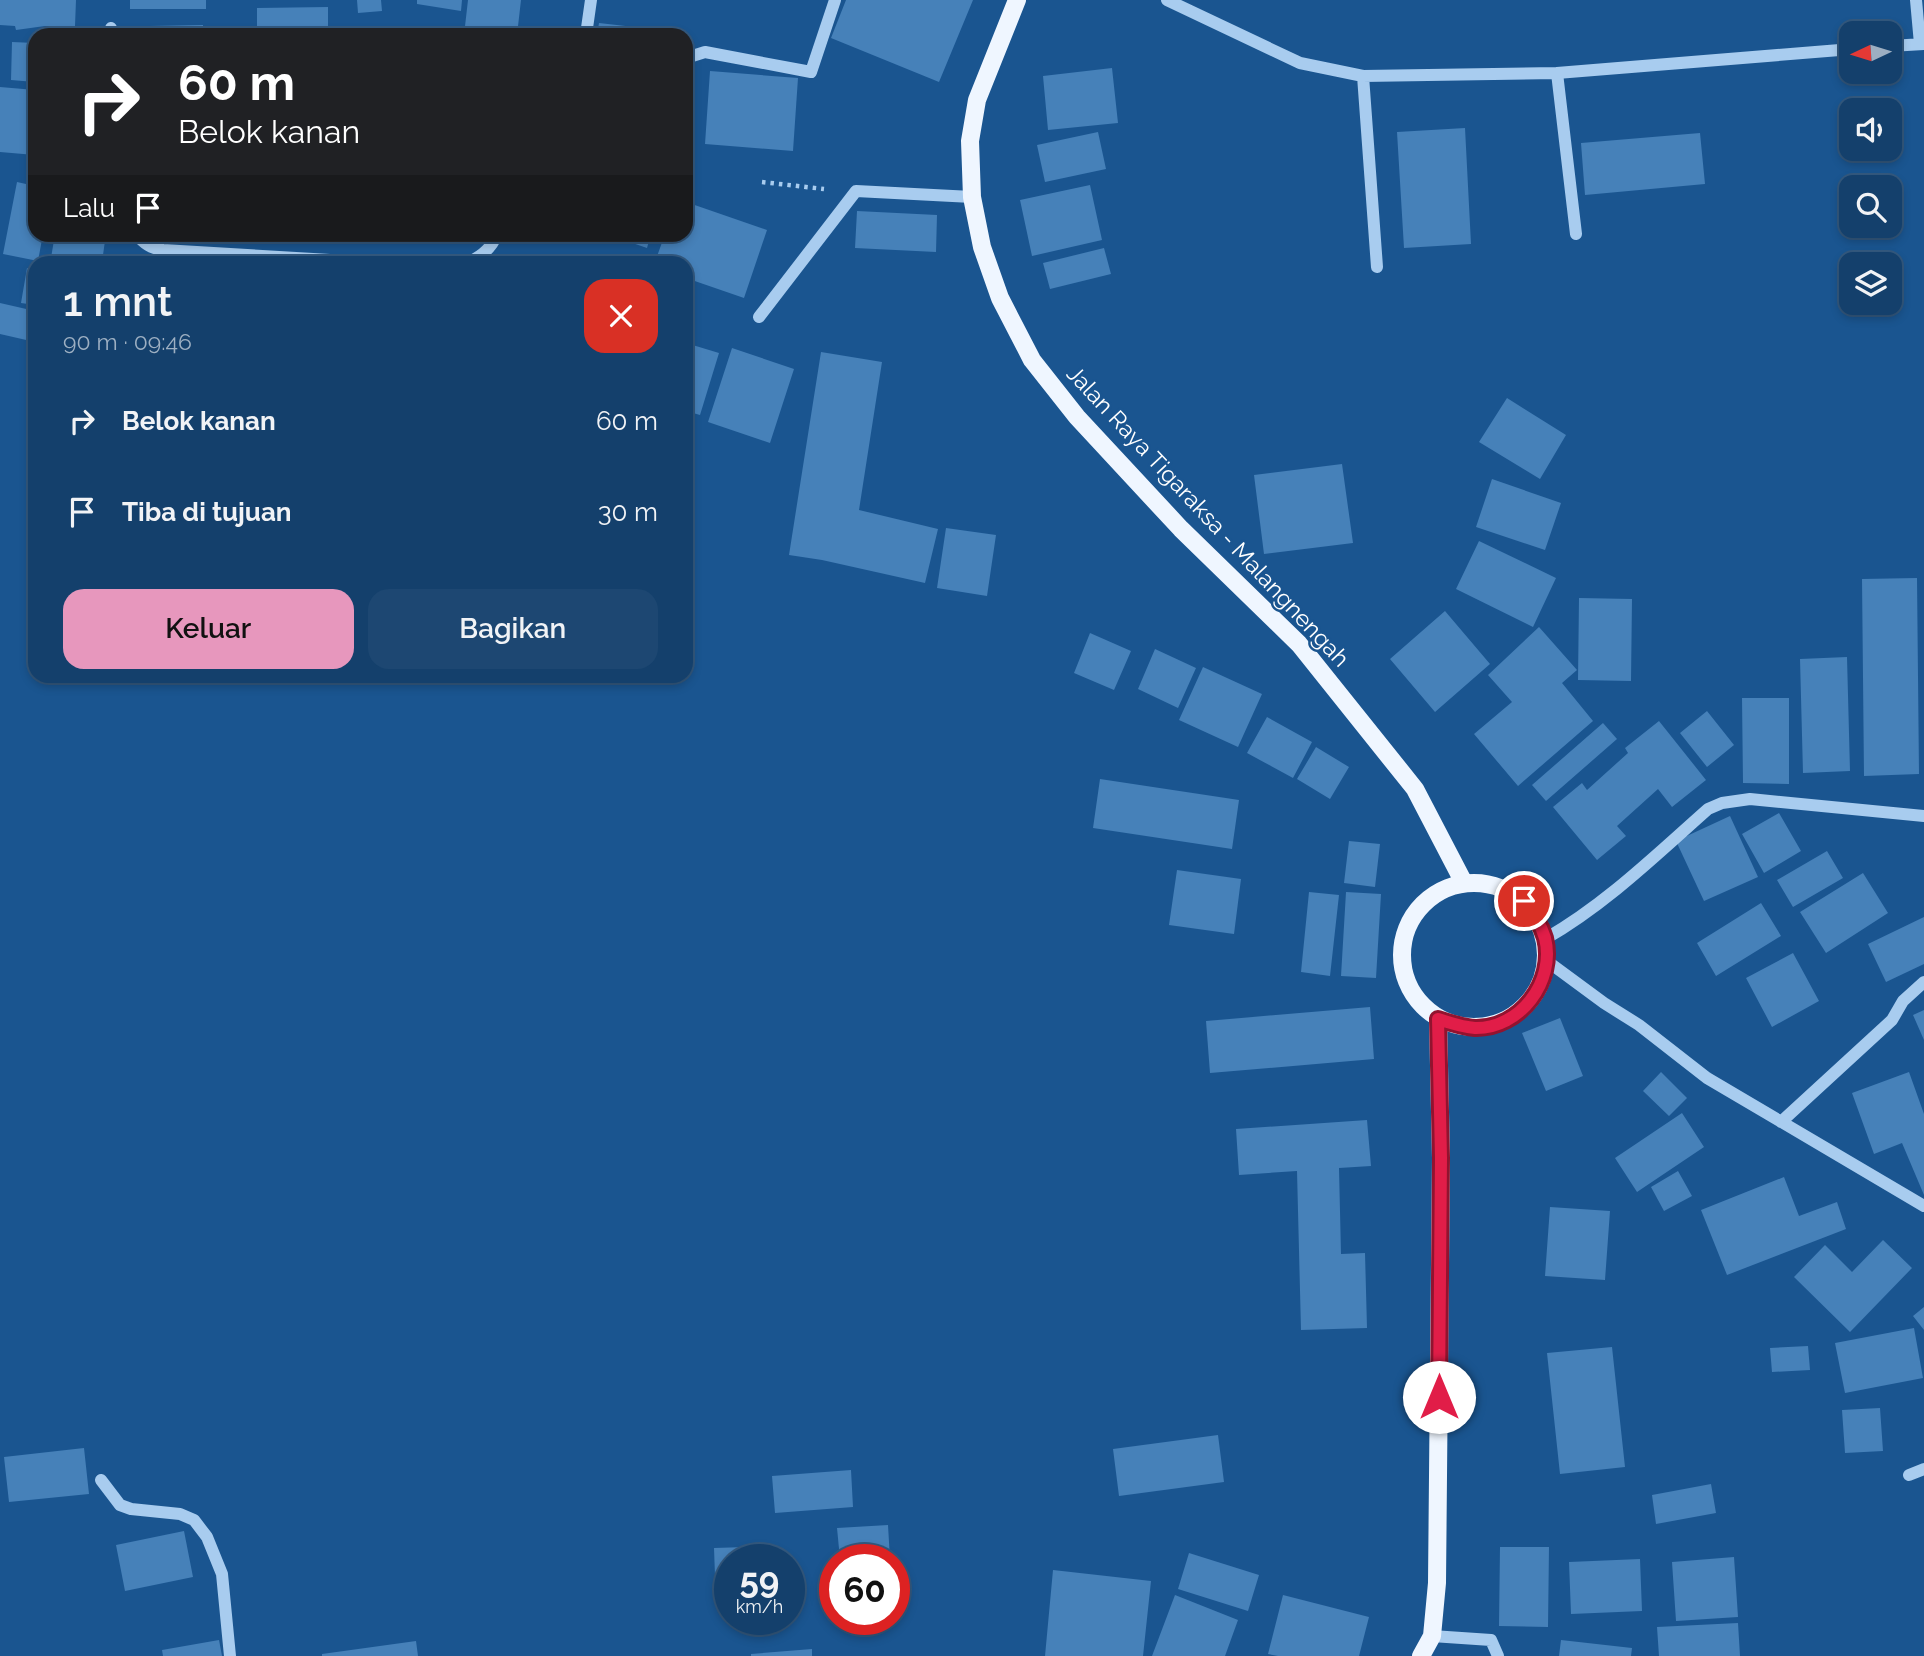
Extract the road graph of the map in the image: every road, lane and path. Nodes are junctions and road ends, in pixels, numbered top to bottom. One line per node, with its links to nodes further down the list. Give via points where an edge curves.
1 (591, 0): 6 (street)
2 (835, 0): 10 (street, via 811,72 705,52)
3 (1017, 0): 15 (main road, Jalan Raya Tigaraksa - Malangnengah, via 977,100 970,141)
4 (1167, 0): 12 (street, via 1300,62)
5 (1916, 0): 7 (street)
6 (587, 28)
7 (1922, 44): 8 (street)
8 (1902, 45)
9 (1839, 50): 11 (street)
10 (693, 56)
11 (1558, 73): 12 (street); 16 (street)
12 (1363, 76): 21 (street)
13 (762, 182): 14 (path)
14 (856, 191): 15 (street); 22 (street)
15 (972, 197): 24 (main road, Jalan Raya Tigaraksa - Malangnengah, via 982,247 1000,298 1032,360 1077,417 1181,529 1299,644 1415,789)
16 (1576, 233)
17 (141, 242): 19 (street, via 163,250)
18 (494, 242): 20 (street)
19 (264, 256)
20 (481, 256)
21 (1377, 267)
22 (760, 317)
23 (1924, 816): 25 (street, via 1750,799 1722,803 1708,809 1598,905)
24 (1464, 883): 25 (main road, via 1505,889 1524,901); 28 (main road, via 1428,899 1406,932 1405,972 1412,991)
25 (1545, 939): 26 (main road)
26 (1547, 961): 28 (main road, via 1541,983 1515,1015 1478,1028); 29 (street, via 1707,1078)
27 (1924, 982): 29 (street, via 1903,1001 1892,1020)
28 (1438, 1019): 34 (main road, via 1437,1583)
29 (1781, 1122): 30 (street)
30 (1924, 1206)
31 (1924, 1469): 32 (street)
32 (1909, 1475)
33 (101, 1480): 35 (street, via 120,1505 194,1520 222,1574)
34 (1432, 1636): 36 (main road); 37 (street, via 1491,1640)
35 (230, 1656)
36 (1421, 1656)
37 (1498, 1656)

